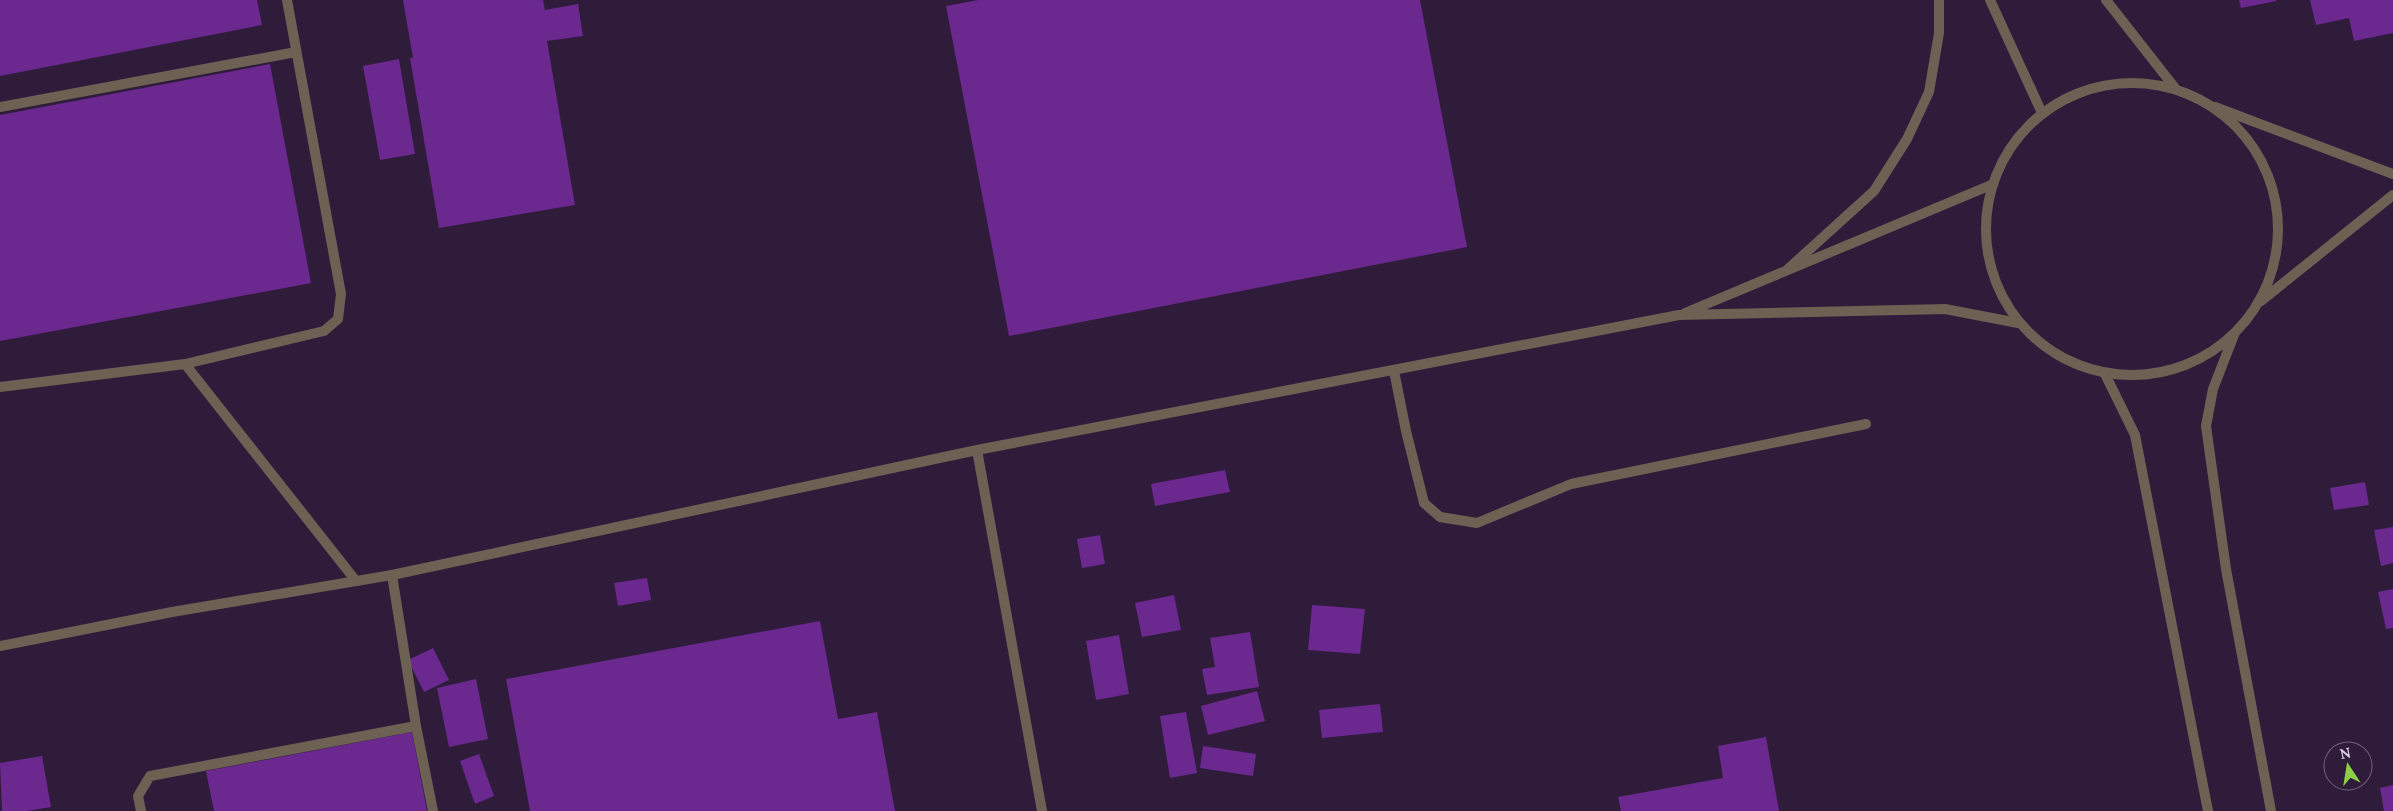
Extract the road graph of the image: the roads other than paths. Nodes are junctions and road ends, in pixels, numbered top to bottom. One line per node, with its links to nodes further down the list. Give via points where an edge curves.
1 (286, 0): 5 (street)
2 (1938, 0): 13 (street, via 1939,33 1929,92 1907,139 1874,191)
3 (1990, 0): 9 (street)
4 (2106, 0): 6 (street)
5 (296, 52): 7 (street); 18 (street, via 341,294 338,319 324,331)
6 (2175, 88): 8 (street); 9 (street, via 2128,82 2083,91)
7 (0, 107)
8 (2215, 107): 10 (street); 14 (street, via 2247,136 2270,174 2279,217 2278,243 2276,260)
9 (2042, 113): 11 (street, via 2011,145)
10 (2393, 174)
11 (1992, 185): 13 (street); 16 (street, via 1984,228 1993,279)
12 (2393, 195): 14 (street)
13 (1788, 269): 15 (street)
14 (2261, 301): 17 (street)
15 (1679, 315): 16 (street, via 1945,309); 19 (street)
16 (2018, 323): 20 (street, via 2057,356)
17 (2234, 335): 20 (street, via 2198,360 2153,375); 34 (street, via 2213,389 2206,426 2226,570)
18 (185, 364): 21 (street); 25 (street)
19 (1394, 371): 22 (street, via 1424,503 1440,517 1477,523 1571,484); 23 (street)
20 (2105, 374): 33 (street, via 2135,435)
21 (0, 387)
22 (1866, 424)
23 (977, 450): 24 (street); 32 (street)
24 (392, 575): 25 (street); 29 (street)
25 (356, 581): 26 (street, via 172,612)
26 (15, 644): 27 (street); 28 (street)
27 (0, 646)
28 (0, 655)
29 (416, 726): 30 (street, via 150,776 138,796); 31 (street)
30 (141, 811)
31 (433, 811)
32 (1042, 811)
33 (2208, 811)
34 (2270, 811)

